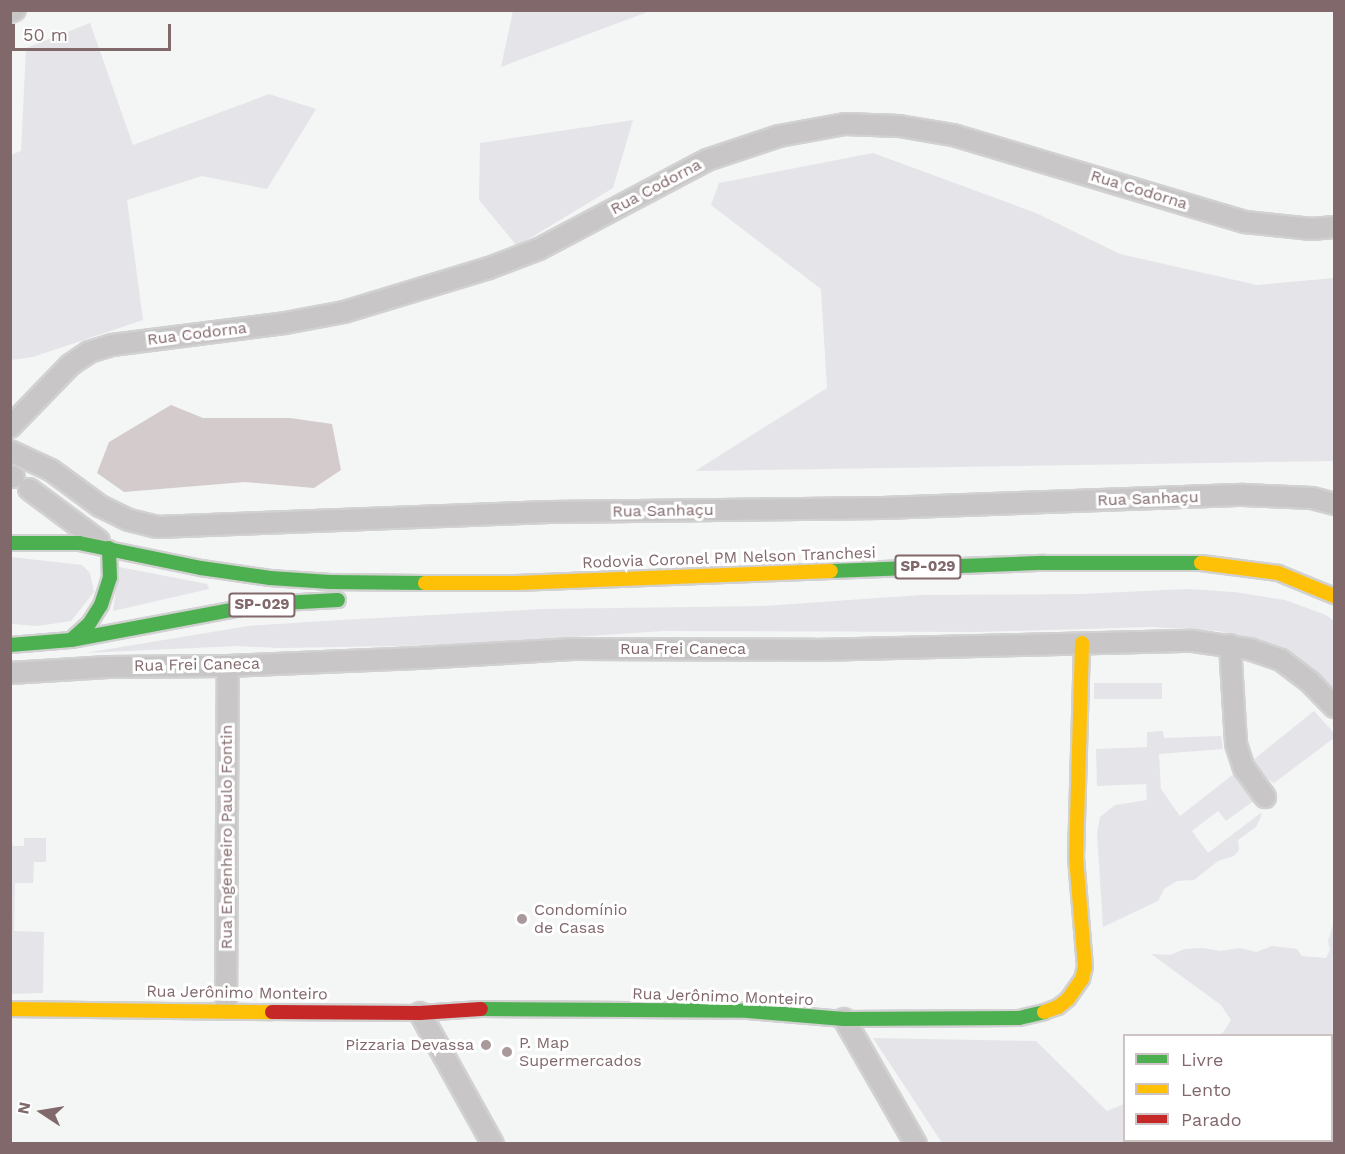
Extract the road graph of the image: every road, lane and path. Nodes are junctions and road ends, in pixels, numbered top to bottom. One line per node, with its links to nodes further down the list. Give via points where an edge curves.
1 (15, 10): 2 (street)
2 (10, 12)
3 (1335, 227): 4 (street, Rua Codorna, via 1312,229 1245,222 953,135 899,126 845,124 779,136 707,160 539,249 455,279 344,312 112,345 89,352 70,365)
4 (10, 426)
5 (10, 451): 7 (street, Rua Sanhaçu, via 51,470 100,507 158,527 549,512 883,508 1244,495 1312,498)
6 (18, 481): 10 (street)
7 (1335, 504)
8 (10, 543): 9 (main road, Rodovia Coronel PM Nelson Tranchesi / SP-029)
9 (32, 544): 10 (main road, Rodovia Coronel PM Nelson Tranchesi / SP-029, via 57,542); 12 (main road, SP-029, via 89,561 99,574)
10 (109, 548): 11 (main road, Rodovia Coronel PM Nelson Tranchesi / SP-029, via 201,568 295,580); 12 (main road, via 111,568)
11 (516, 583): 13 (main road, Rodovia Coronel PM Nelson Tranchesi / SP-029); 14 (main road, Rodovia Coronel PM Nelson Tranchesi / SP-029, via 1044,563 1173,562 1268,571)
12 (104, 595): 16 (main road, via 89,624)
13 (384, 596)
14 (1335, 596)
15 (352, 599): 16 (main road, SP-029, via 264,604)
16 (71, 640): 18 (main road, SP-029)
17 (1082, 643): 19 (street, Rua Frei Caneca, via 1167,640); 20 (street, Rua Frei Caneca, via 815,650 573,649); 27 (main road, Rua Jerônimo Monteiro, via 1076,858 1085,967 1076,989 1058,1007 1018,1018)
18 (10, 645)
19 (1230, 645): 22 (street, Rua Frei Caneca, via 1281,660); 23 (street, via 1236,744 1244,768)
20 (228, 666): 21 (street, Rua Frei Caneca); 25 (street, Rua Engenheiro Paulo Fontin)
21 (10, 673)
22 (1335, 707)
23 (1265, 796)
24 (10, 1009): 25 (main road, Rua Jerônimo Monteiro)
25 (226, 1009): 26 (main road, Rua Jerônimo Monteiro)
26 (420, 1013): 27 (main road, Rua Jerônimo Monteiro, via 473,1009 748,1011); 28 (street)
27 (844, 1019): 29 (street)
28 (493, 1143)
29 (916, 1143)

